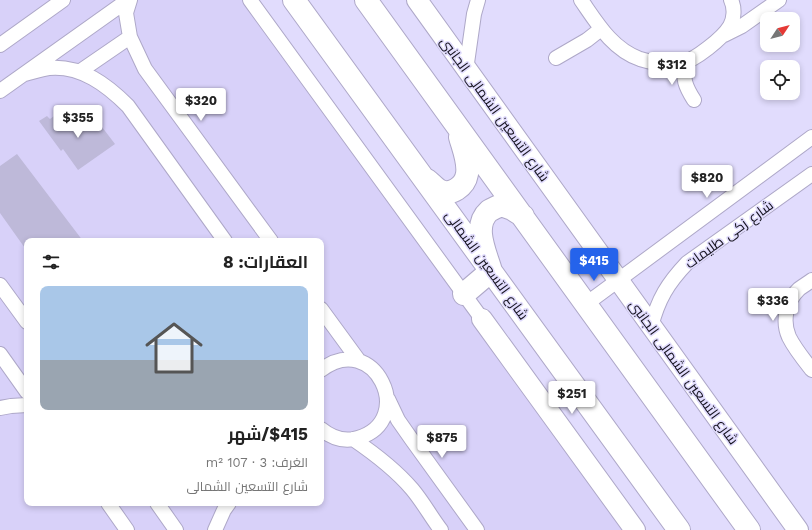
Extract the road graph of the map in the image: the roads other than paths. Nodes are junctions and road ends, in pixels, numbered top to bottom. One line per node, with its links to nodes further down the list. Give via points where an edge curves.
1 (63, 0): 14 (street)
2 (129, 0): 13 (street, via 126,13); 19 (street)
3 (250, 0): 33 (street)
4 (294, 0): 25 (main road, شارع التسعين الشمالى)
5 (366, 0): 22 (main road)
6 (416, 0): 17 (main road, شارع التسعين الشمالى الجانبى)
7 (478, 0): 17 (street)
8 (581, 0): 11 (street)
9 (731, 0): 12 (street, via 734,14 730,26)
10 (779, 0): 12 (street, via 747,24)
11 (601, 29): 15 (street); 16 (street, via 612,42 640,59 656,63)
12 (723, 35): 16 (street, via 697,57)
13 (130, 37): 18 (street); 28 (street, via 145,68)
14 (0, 45)
15 (556, 58)
16 (684, 63): 21 (street, via 683,76)
17 (466, 70): 31 (main road, شارع التسعين الشمالى الجانبى)
18 (79, 72): 19 (street, via 68,68 49,68); 27 (street, via 111,89 128,106)
19 (25, 74): 20 (street)
20 (0, 91)
21 (694, 100)
22 (457, 127): 25 (main road, via 467,166 464,183 449,193 439,191); 26 (main road)
23 (812, 137): 31 (street, شارع زكى طليمات)
24 (812, 174): 38 (street, شارع زكى طليمات, via 687,263 674,276 664,292)
25 (423, 177): 29 (main road, شارع التسعين الشمالى)
26 (523, 216): 29 (main road, via 501,205 490,211 482,220 480,232); 34 (main road)
27 (223, 238)
28 (269, 238)
29 (492, 271): 33 (main road); 58 (main road, شارع التسعين الشمالى)
30 (812, 280): 42 (street, via 793,296 786,316 789,337)
31 (618, 281): 34 (street, شارع زكى طليمات); 38 (main road, شارع التسعين الشمالى الجانبى)
32 (0, 285): 36 (street)
33 (464, 294): 37 (street)
34 (586, 304): 59 (main road)
35 (324, 313): 40 (street)
36 (24, 318)
37 (482, 319): 57 (main road)
38 (651, 327): 60 (main road, شارع التسعين الشمالى الجانبى)
39 (0, 354): 43 (street)
40 (359, 361): 41 (street, via 344,359 329,363); 44 (street, via 370,366 379,375)
41 (324, 367)
42 (812, 370)
43 (24, 388)
44 (388, 399): 48 (street, via 386,410 374,430); 56 (street, via 398,420)
45 (24, 405): 46 (street)
46 (0, 408)
47 (325, 435): 48 (street)
48 (354, 439): 55 (street, via 400,476)
49 (110, 506): 52 (street)
50 (159, 506): 53 (street)
51 (227, 506): 54 (street)
52 (127, 530)
53 (176, 530)
54 (215, 530)
55 (441, 530)
56 (477, 530)
57 (635, 530)
58 (679, 530)
59 (749, 530)
60 (798, 530)

